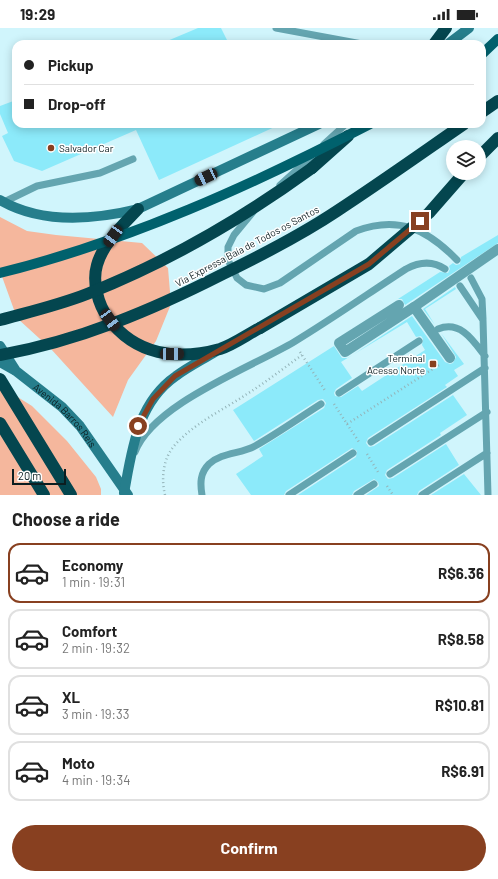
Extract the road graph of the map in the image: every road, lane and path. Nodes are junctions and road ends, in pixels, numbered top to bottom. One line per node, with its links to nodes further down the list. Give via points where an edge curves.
1 (276, 28): 5 (lane)
2 (446, 28): 6 (highway)
3 (469, 28): 7 (main road)
4 (498, 39): 8 (main road)
5 (340, 40)
6 (437, 40)
7 (453, 40)
8 (486, 50)
9 (498, 101): 10 (highway)
10 (486, 109)
11 (310, 128): 21 (main road)
12 (342, 128): 23 (lane, via 268,196 234,235 228,247 228,260 237,278 246,285 264,289 280,283 356,231 387,223 420,230)
13 (357, 128): 30 (highway, bridge, via 312,168 273,196 177,253 134,275 86,294)
14 (362, 128): 25 (main road, bridge, via 180,213 70,254)
15 (458, 128): 36 (highway, Via Expressa Baía de Todos os Santos, bridge, via 336,212 278,246 190,291 130,318 67,340)
16 (498, 138): 17 (highway)
17 (486, 149)
18 (133, 159): 20 (lane, via 100,173 37,186)
19 (458, 180): 35 (highway, bridge, via 429,213 369,264)
20 (2, 201): 21 (main road, via 32,212 66,218 113,215)
21 (138, 209): 35 (highway, via 113,236 96,266 95,279 103,311 126,338 155,352 186,354)
22 (498, 249): 29 (street, bridge)
23 (457, 260)
24 (445, 269): 55 (lane, via 435,263 427,263 416,264 406,269 293,342 168,412 143,438)
25 (0, 273)
26 (471, 278): 31 (lane, via 482,299)
27 (460, 286): 31 (lane)
28 (399, 305): 29 (street, via 339,343 345,352)
29 (414, 307): 39 (street, bridge)
30 (0, 320)
31 (483, 320): 38 (lane)
32 (438, 329): 38 (lane, via 458,328 468,335)
33 (419, 341): 45 (lane)
34 (0, 346): 42 (main road, Avenida Barros Reis)
35 (220, 349): 55 (main road, via 175,376 153,399 138,426)
36 (0, 355)
37 (302, 355): 63 (path, via 248,394 201,423 174,446 165,460)
38 (485, 356): 41 (lane)
39 (450, 358): 44 (path)
40 (0, 362): 42 (main road)
41 (485, 368): 47 (lane); 50 (lane)
42 (16, 371): 60 (main road, Avenida Barros Reis, via 62,407 80,426)
43 (0, 379): 62 (highway)
44 (413, 381)
45 (339, 393)
46 (321, 404): 64 (lane, via 254,447 223,456 210,464 203,472 200,484)
47 (487, 412): 53 (lane); 56 (lane)
48 (0, 423): 61 (highway)
49 (347, 424): 51 (path)
50 (371, 442)
51 (362, 447)
52 (353, 453): 65 (lane)
53 (487, 453): 68 (lane); 69 (lane)
54 (366, 454): 57 (path)
55 (128, 470): 60 (main road)
56 (390, 474)
57 (382, 479)
58 (374, 484): 66 (lane)
59 (386, 484): 67 (path)
60 (125, 493)
61 (44, 495)
62 (70, 495)
63 (164, 495)
64 (202, 495)
65 (289, 495)
66 (357, 495)
67 (393, 495)
68 (422, 495)
69 (488, 495)

